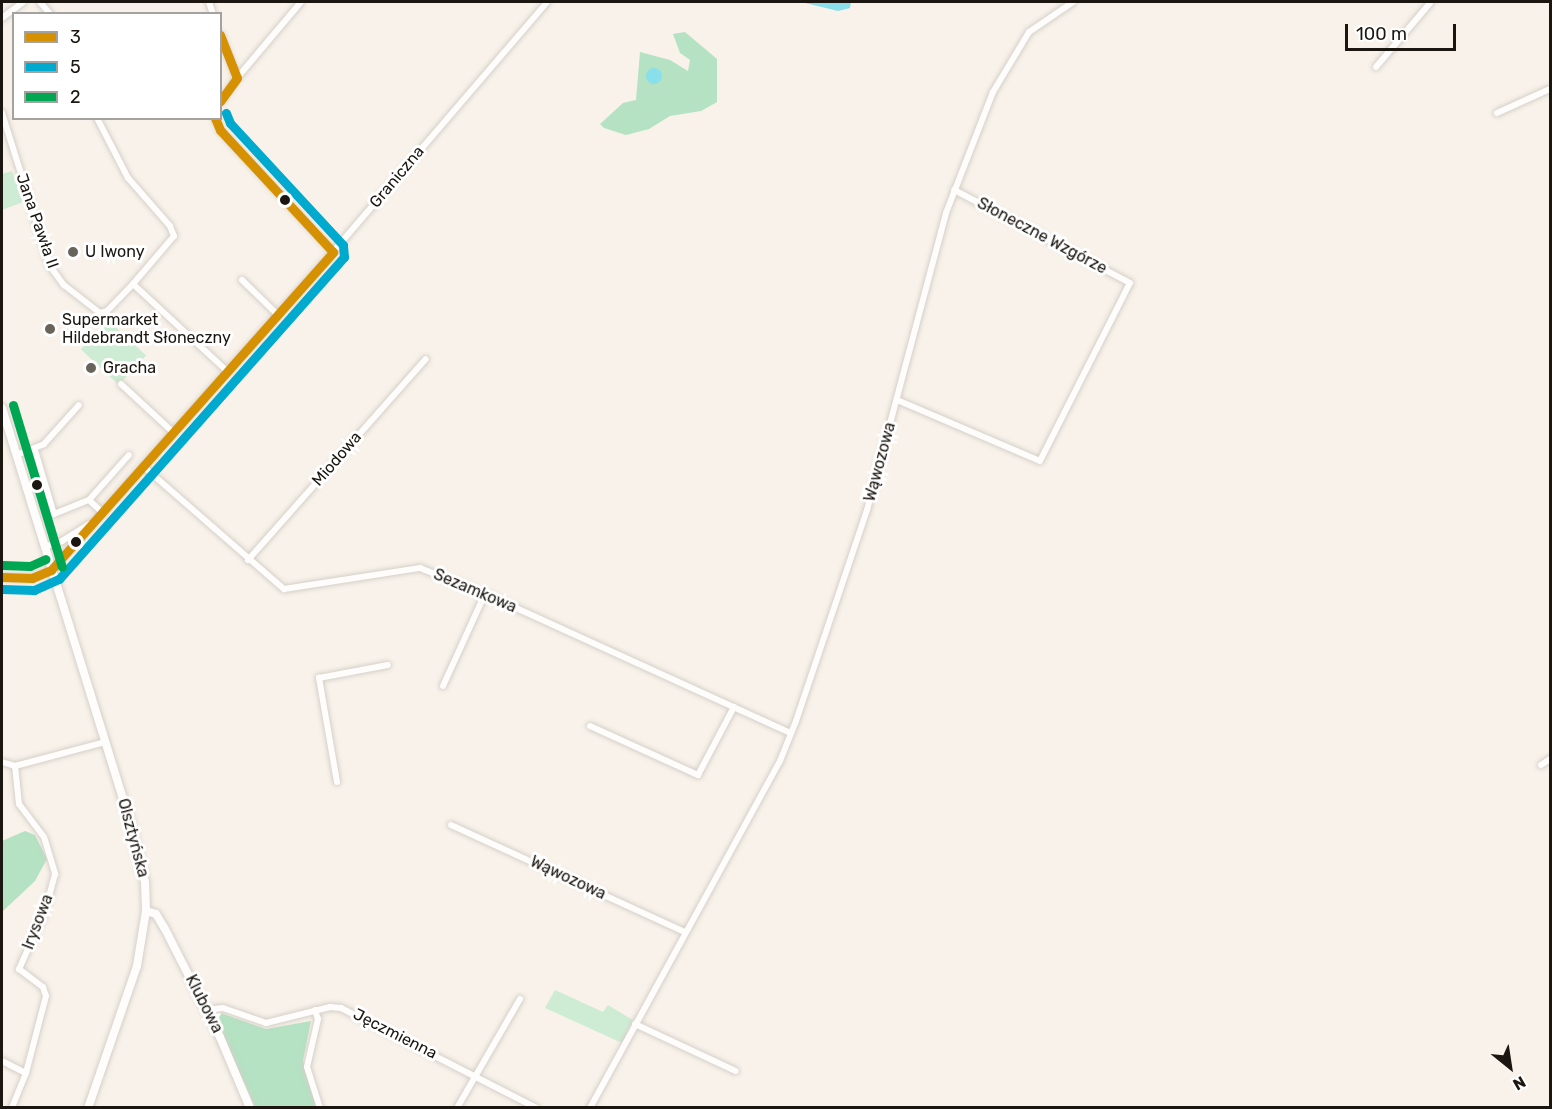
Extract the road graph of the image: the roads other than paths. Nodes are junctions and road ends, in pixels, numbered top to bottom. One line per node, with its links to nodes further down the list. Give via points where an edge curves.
1 (22, 2): 6 (street)
2 (301, 2): 9 (street)
3 (547, 2): 17 (street, Graniczna)
4 (1073, 2): 16 (street, Wąwozowa, via 1029,32 1013,54 989,100)
5 (1431, 2): 8 (street)
6 (2, 18)
7 (222, 39): 9 (street)
8 (1376, 67)
9 (237, 78): 11 (street)
10 (1551, 89): 13 (street)
11 (222, 99)
12 (2, 113): 19 (street, Jana Pawła II, via 56,277 100,313 107,311)
13 (1497, 113)
14 (98, 120): 19 (street, Jana Pawła II, via 128,178 173,231 172,241)
15 (215, 120): 17 (street)
16 (954, 190): 24 (street, Wąwozowa); 24 (street, Słoneczne Wzgórze, via 1130,283 1040,461)
17 (333, 252): 20 (street, Graniczna)
18 (242, 280): 20 (street)
19 (133, 284): 22 (street)
20 (278, 315): 22 (street, Graniczna)
21 (426, 359): 35 (street, Miodowa)
22 (228, 372): 27 (street, Graniczna)
23 (121, 384): 27 (street)
24 (897, 400): 43 (street, Wąwozowa, via 867,510)
25 (79, 405): 28 (street)
26 (2, 408): 29 (street, Olsztyńska)
27 (174, 433): 31 (street, Graniczna)
28 (35, 450): 29 (street); 32 (street, via 54,514)
29 (16, 455): 34 (street, Olsztyńska)
30 (129, 455): 32 (street)
31 (144, 467): 33 (street, Graniczna); 35 (street, Sezamkowa)
32 (89, 500): 33 (street)
33 (101, 515): 34 (street, Graniczna, via 62,541); 36 (street, Graniczna)
34 (44, 547): 36 (street, Olsztyńska)
35 (248, 560): 38 (street, Sezamkowa, via 284,589 420,568)
36 (51, 570): 37 (street, via 33,578); 44 (street, Olsztyńska)
37 (2, 577)
38 (485, 594): 40 (street); 41 (street, Sezamkowa)
39 (387, 665): 49 (street, via 319,678)
40 (443, 686)
41 (734, 707): 42 (street, via 698,775); 43 (street, Sezamkowa)
42 (590, 726)
43 (791, 733): 52 (street, Wąwozowa, via 780,762)
44 (105, 742): 48 (street); 51 (street, Olsztyńska, via 139,854)
45 (1551, 759): 47 (street)
46 (2, 762): 48 (street)
47 (1541, 765)
48 (15, 766): 59 (street, Irysowa, via 19,804 44,837 54,874 45,911 19,969 44,987 46,996)
49 (337, 782)
50 (452, 825): 52 (street, Wąwozowa)
51 (146, 911): 54 (street, Klubowa, via 160,919); 62 (street, Olsztyńska, via 137,966)
52 (685, 932): 56 (street, Wąwozowa)
53 (520, 999): 60 (street)
54 (206, 1010): 55 (street, Jęczmienna, via 223,1008 266,1023 282,1022); 63 (street, Klubowa)
55 (315, 1010): 60 (street, Jęczmienna, via 330,1007 355,1013); 64 (street, via 318,1019 307,1067)
56 (635, 1024): 58 (street); 67 (street, Wąwozowa)
57 (2, 1061): 59 (street)
58 (736, 1071)
59 (27, 1073): 61 (street, Irysowa)
60 (477, 1076): 65 (street); 66 (street, Jęczmienna)
61 (12, 1107)
62 (88, 1107)
63 (250, 1107)
64 (320, 1107)
65 (457, 1107)
66 (536, 1107)
67 (590, 1107)

